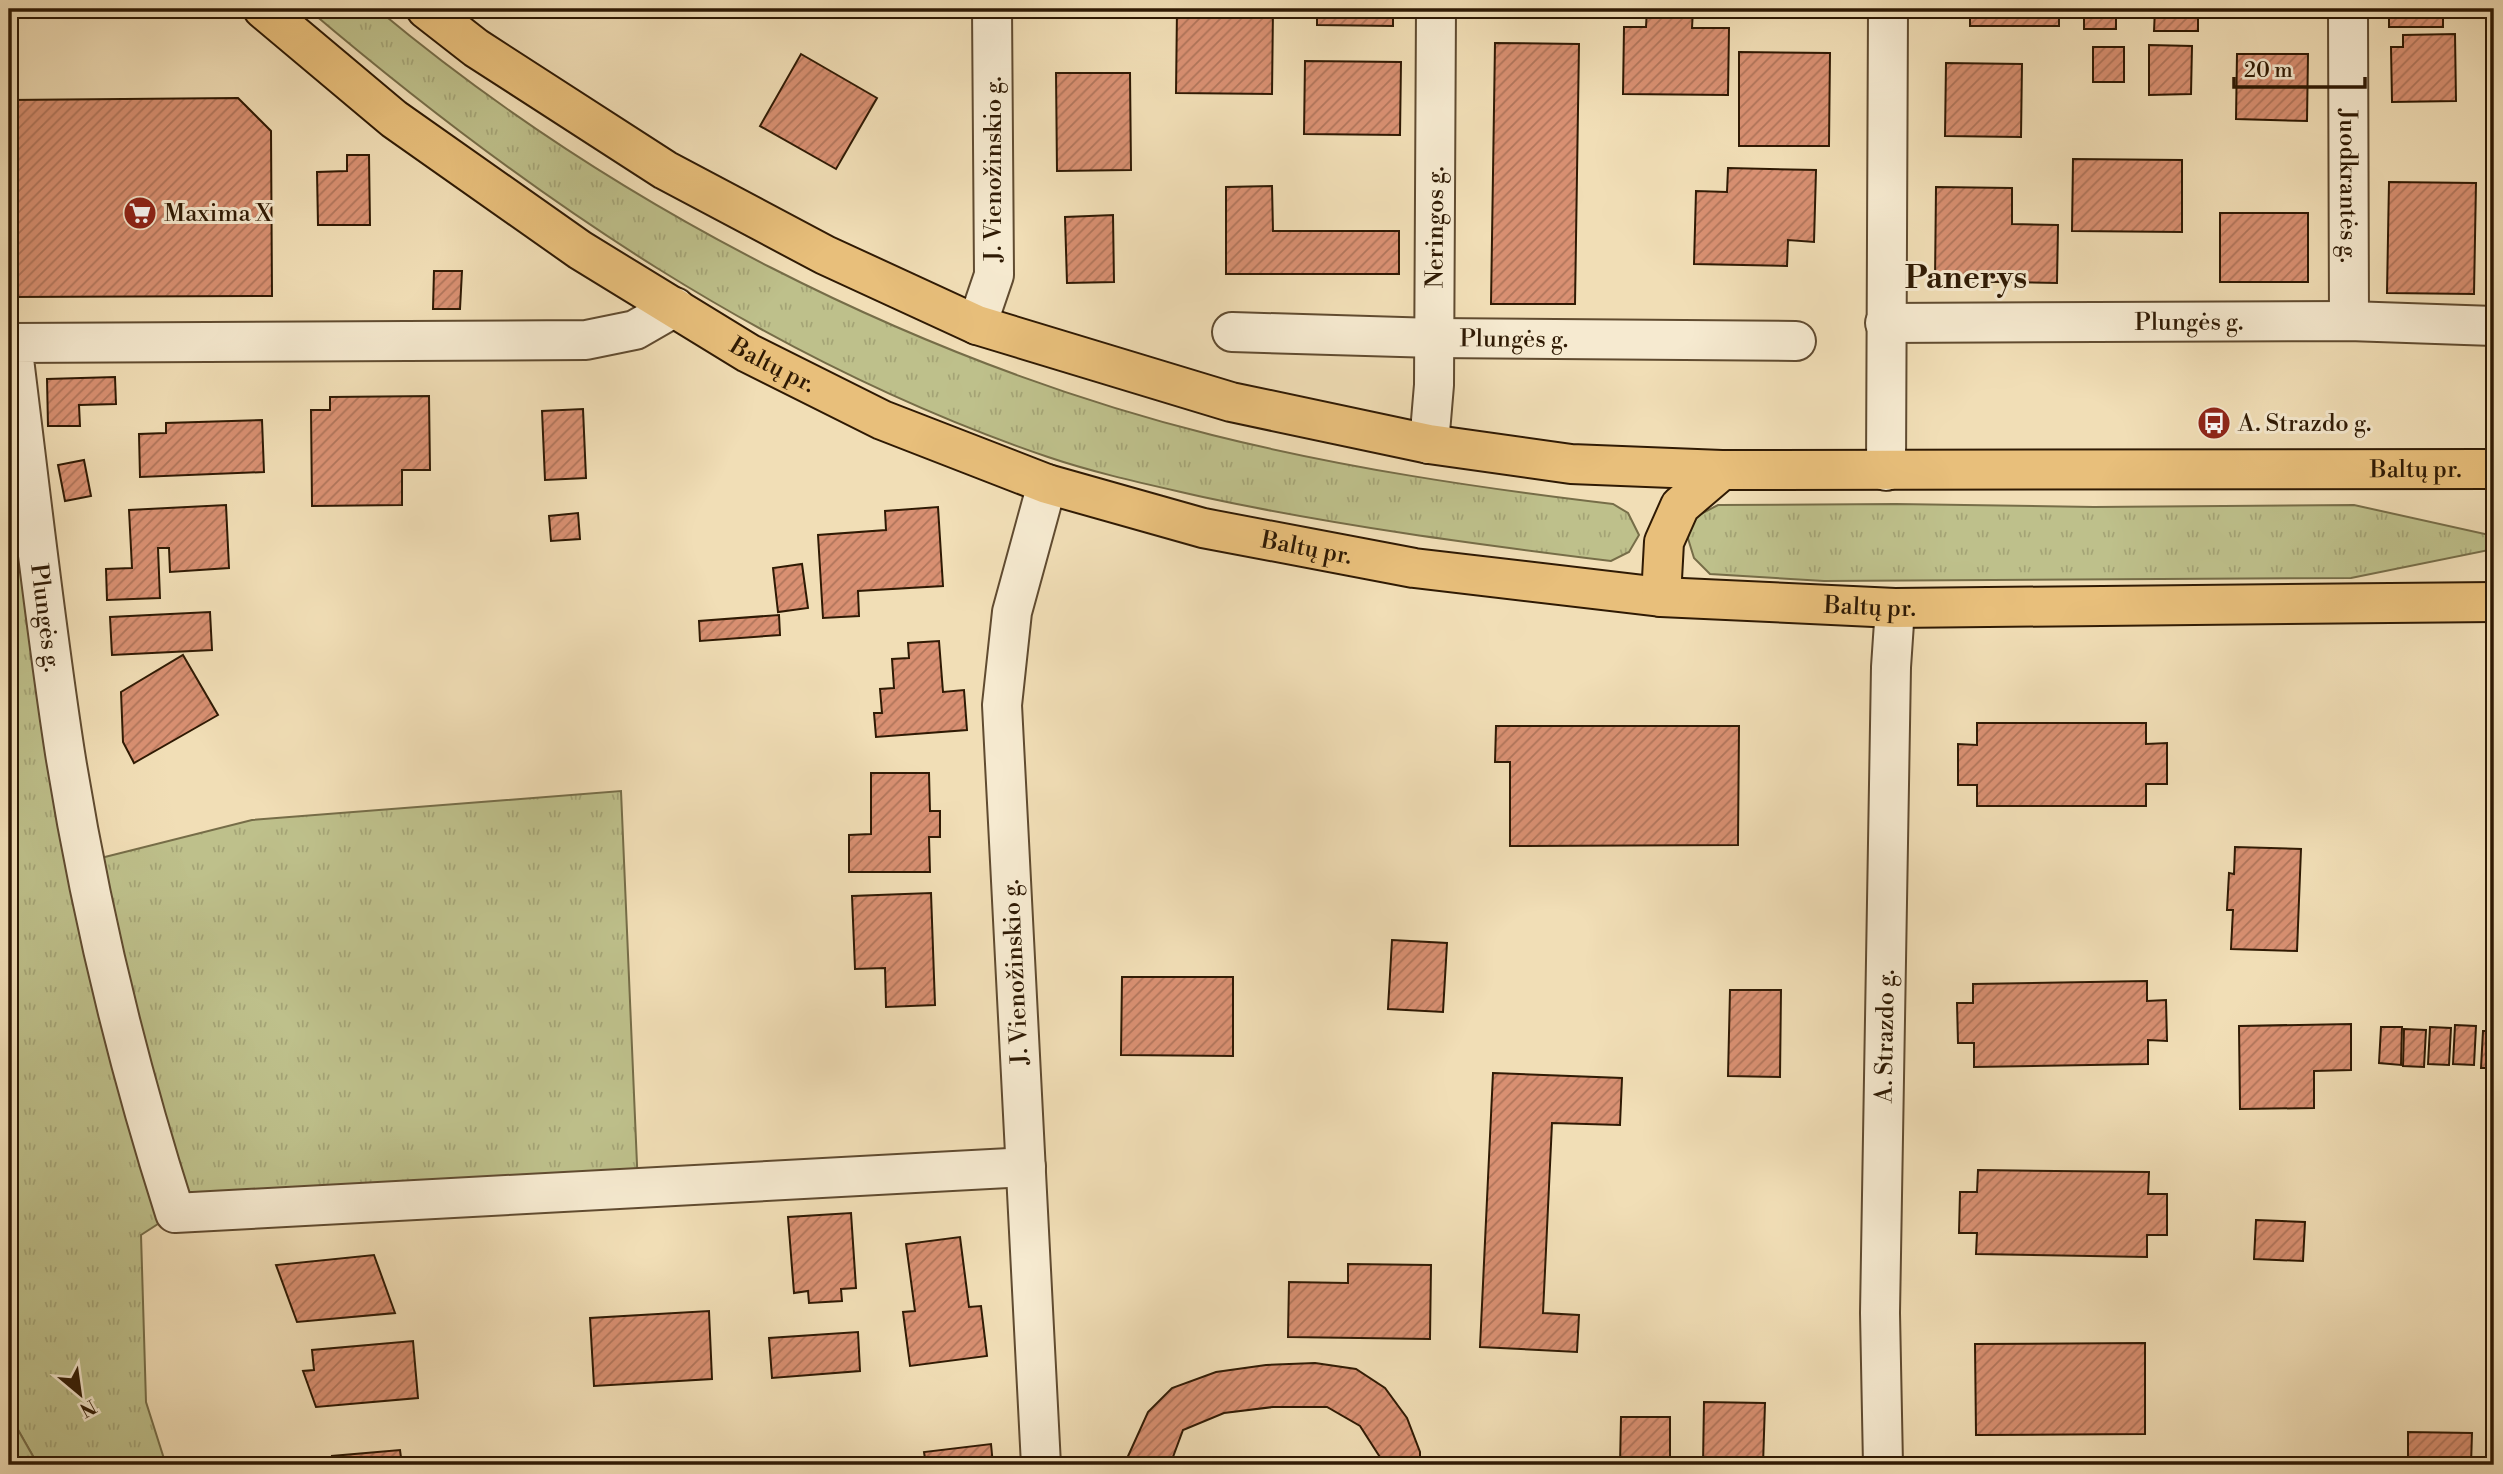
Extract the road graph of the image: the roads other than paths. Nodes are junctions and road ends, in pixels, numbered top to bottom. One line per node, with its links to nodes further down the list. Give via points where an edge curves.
1 (263, 9): 7 (main road, Baltų pr., via 394,119 580,250)
2 (426, 9): 10 (main road, Baltų pr., via 476,48 666,170 825,255)
3 (992, 9): 10 (street, J. Vienožinskio g., via 994,275)
4 (1436, 9): 13 (street, Neringos g.)
5 (1888, 9): 9 (street)
6 (2348, 9): 8 (street, Juodkrantės g.)
7 (675, 307): 19 (main road, Baltų pr., via 748,353 882,420); 23 (street, Plungės g., via 635,330 586,340 12,343 65,753 85,862 142,1110 175,1213)
8 (2350, 321): 9 (street, Plungės g.); 11 (street, Plungės g.)
9 (1885, 323): 18 (street)
10 (977, 326): 15 (main road, Baltų pr., via 1231,402)
11 (2494, 326)
12 (1232, 332): 13 (street, Plungės g.)
13 (1434, 338): 14 (street, Plungės g.); 15 (street, Neringos g.)
14 (1796, 341)
15 (1429, 444): 17 (main road, Baltų pr., via 1571,464)
16 (2494, 469): 18 (main road, Baltų pr.)
17 (1723, 470): 18 (main road, Baltų pr.); 20 (main road, via 1680,506 1664,542)
18 (1886, 471)
19 (1046, 484): 20 (main road, Baltų pr., via 1203,528 1414,568); 23 (street, J. Vienožinskio g., via 1012,612 1002,705)
20 (1661, 597): 22 (main road, Baltų pr.)
21 (2494, 602): 22 (main road, Baltų pr.)
22 (1895, 608): 25 (street, A. Strazdo g., via 1880,1313)
23 (1026, 1167): 24 (street, J. Vienožinskio g.)
24 (1041, 1465)
25 (1884, 1465)

